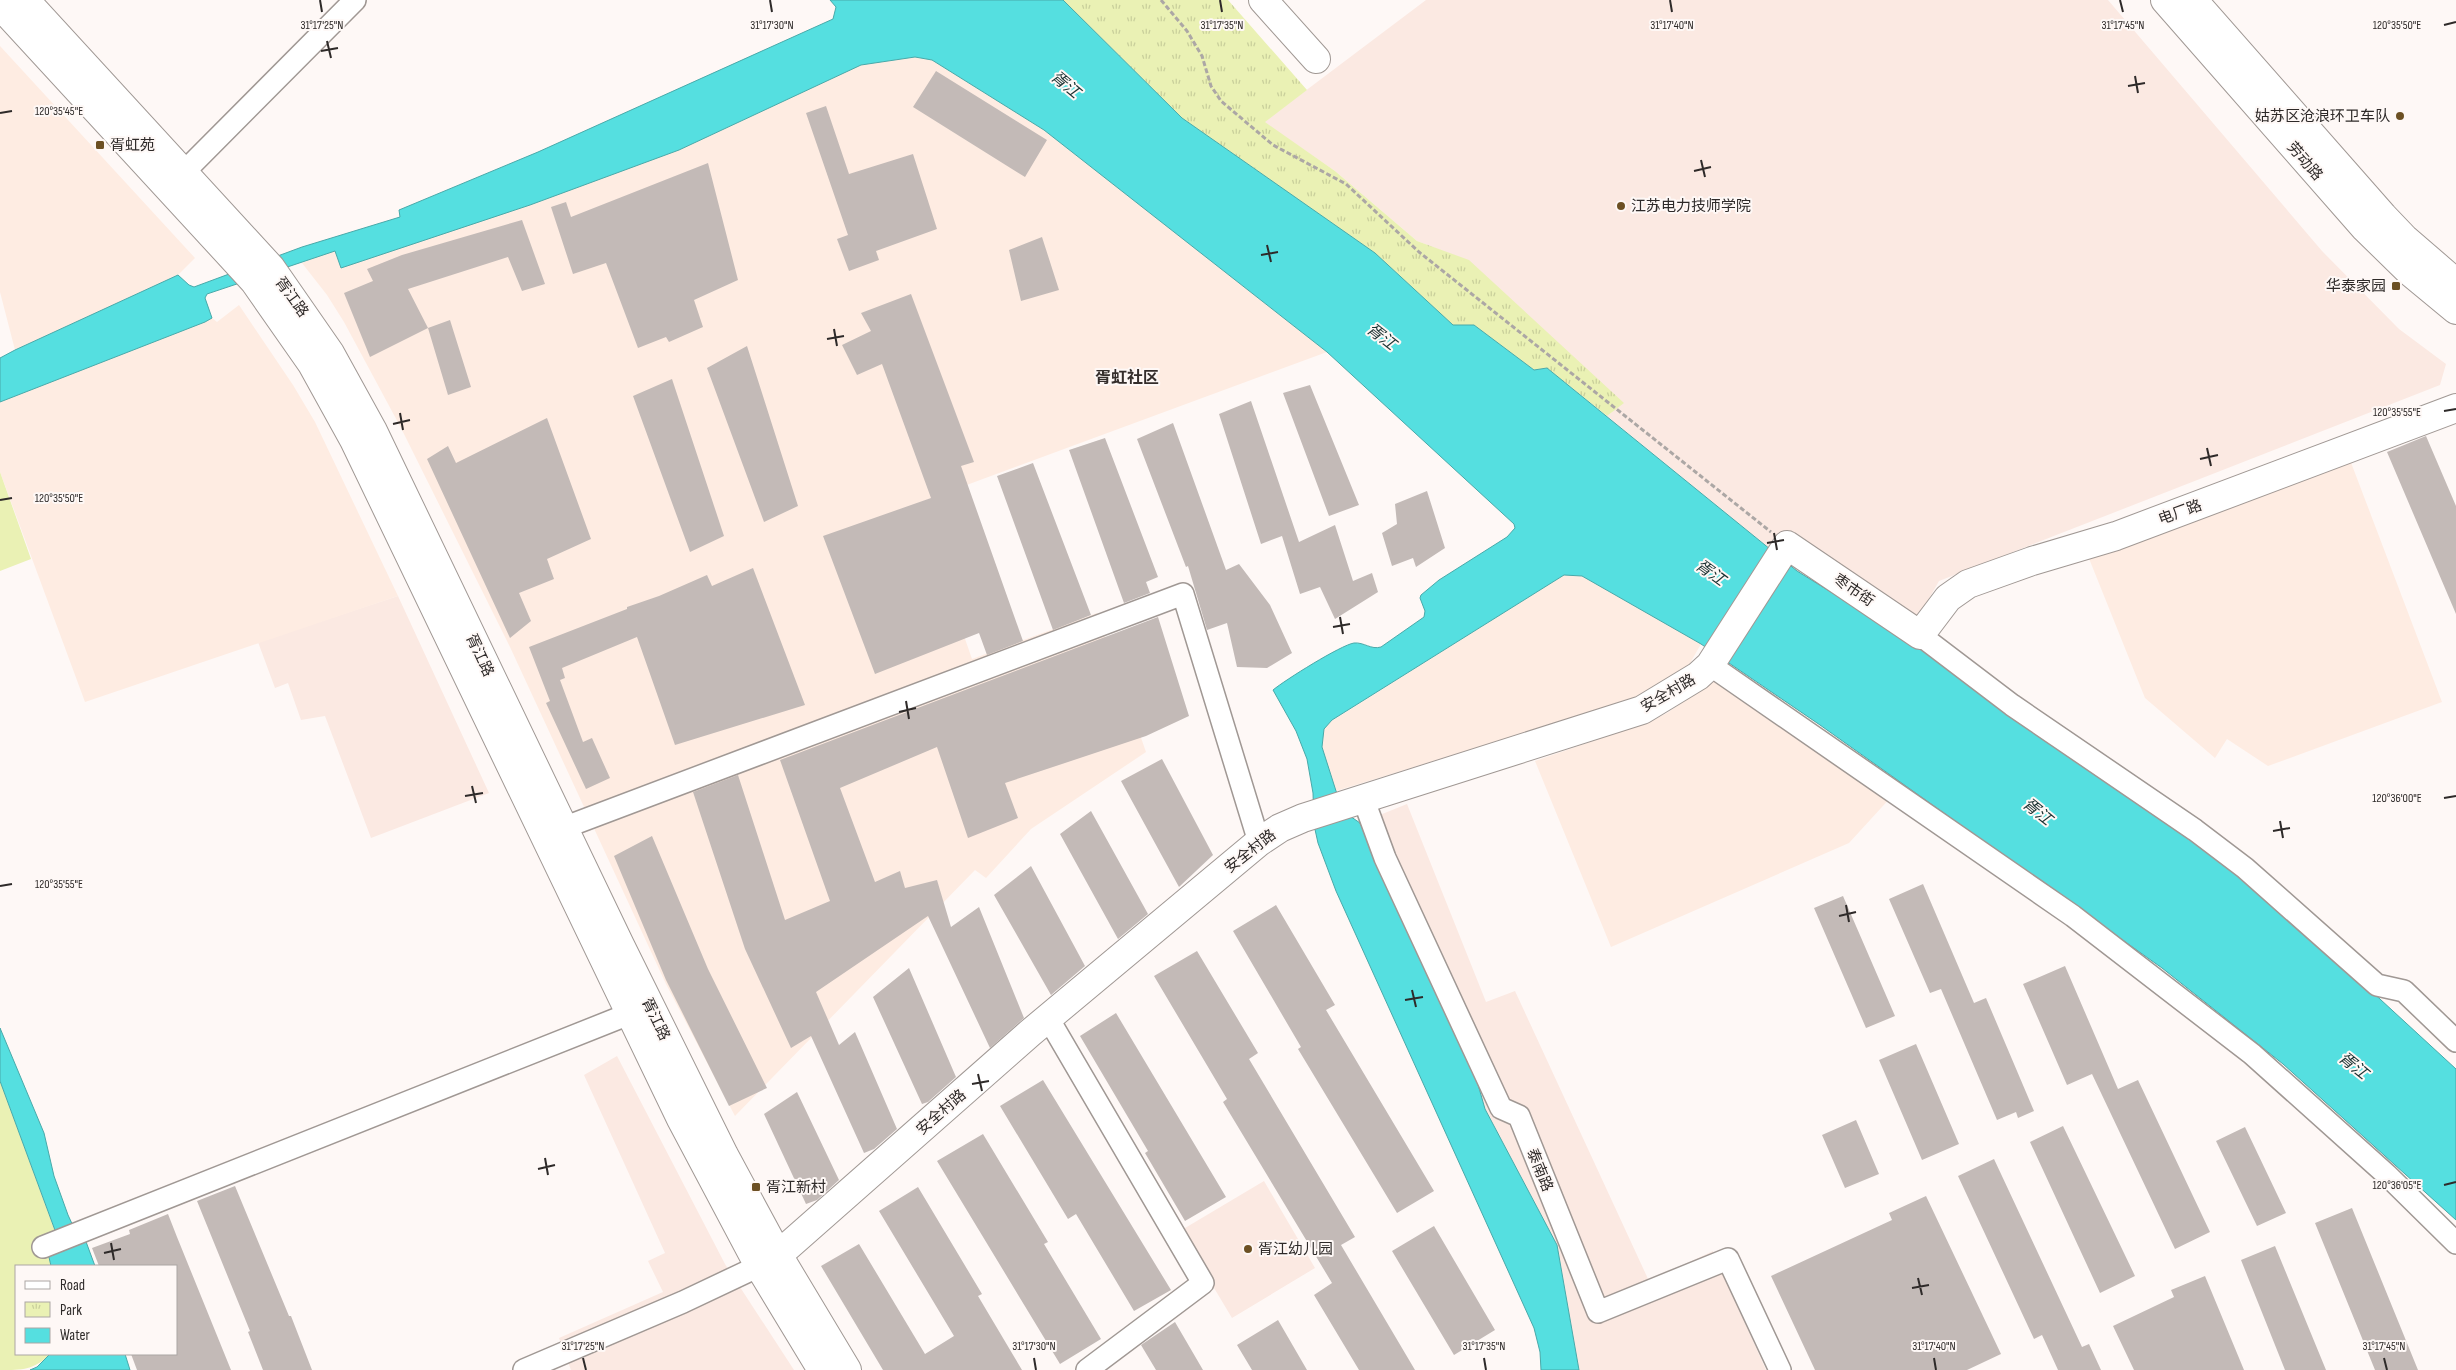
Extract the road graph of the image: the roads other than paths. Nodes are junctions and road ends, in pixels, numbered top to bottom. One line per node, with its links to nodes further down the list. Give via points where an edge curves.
1 (25, 0): 8 (main road, 胥江路)
2 (355, 0): 8 (street)
3 (1262, 0): 7 (main road)
4 (2165, 0): 11 (main road, 劳动路, via 2359,221 2410,272)
5 (2193, 0): 10 (main road, 劳动路, via 2383,216)
6 (0, 5): 9 (main road, 胥江路)
7 (1316, 59)
8 (184, 172): 9 (main road, 胥江路)
9 (209, 214): 12 (main road, 胥江路, via 271,268)
10 (2456, 283)
11 (2456, 310)
12 (321, 358): 18 (main road, 胥江路, via 373,431); 20 (main road, 胥江路, via 354,440)
13 (2456, 408): 15 (main road, 电厂路, via 2116,536 1968,584 1948,598)
14 (1784, 550): 15 (main road, 枣市街); 16 (main road, 安全村路)
15 (1920, 635): 22 (street, via 2012,706 2210,841 2245,868 2377,986 2404,991)
16 (1712, 661): 17 (main road, 安全村路, via 1698,676 1642,710); 23 (street, via 2072,916 2252,1054 2387,1175)
17 (1355, 801): 19 (main road, 安全村路, via 1303,818); 30 (street, 泰南路, via 1501,1108 1519,1116 1598,1312 1728,1259)
18 (563, 828): 19 (street, via 1183,594); 25 (main road, 胥江路, via 696,1100)
19 (1259, 842): 21 (main road, 安全村路)
20 (630, 1014): 24 (street); 25 (main road, 胥江路, via 705,1165)
21 (1048, 1018): 25 (main road, 安全村路); 29 (street, via 1203,1283)
22 (2456, 1041)
23 (2456, 1243)
24 (43, 1247)
25 (768, 1260): 26 (street, via 683,1302); 27 (main road, 胥江路); 28 (main road, 胥江路)
26 (524, 1370)
27 (822, 1370)
28 (847, 1370)
29 (1087, 1370)
30 (1780, 1370)

